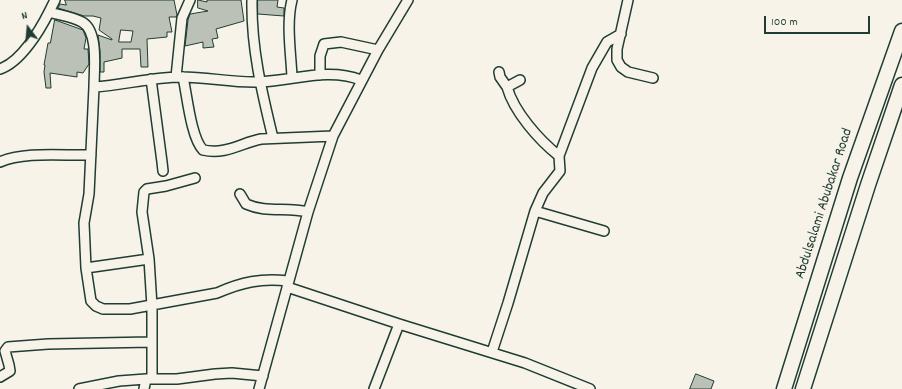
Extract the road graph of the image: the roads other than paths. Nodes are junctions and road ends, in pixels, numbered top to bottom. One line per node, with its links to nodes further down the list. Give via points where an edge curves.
1 (55, 0): 7 (street)
2 (190, 0): 14 (street, via 182,18)
3 (252, 0): 20 (street)
4 (292, 0): 15 (street)
5 (408, 0): 10 (street)
6 (628, 0): 9 (street)
7 (49, 12): 11 (street, via 30,43 14,60); 22 (street, via 81,21 91,31)
8 (902, 31): 51 (main road, Abdulsalami Abubakar Road, via 850,178)
9 (621, 34): 16 (street, via 617,49 617,60 621,67 628,72); 27 (street, via 607,42 592,68)
10 (378, 50): 13 (street, via 341,42 324,44 320,56); 18 (street)
11 (0, 68)
12 (499, 72): 23 (street)
13 (320, 75): 15 (street); 18 (street, via 339,74)
14 (179, 77): 17 (street); 20 (street); 25 (street, via 195,136 203,150 237,148 253,141)
15 (292, 78): 20 (street)
16 (653, 78)
17 (151, 79): 22 (street); 29 (street)
18 (361, 80): 24 (street)
19 (520, 80): 23 (street)
20 (260, 82): 25 (street)
21 (902, 85): 52 (main road)
22 (94, 87): 26 (street)
23 (507, 87): 27 (street, via 520,112 547,146)
24 (333, 136): 25 (street); 33 (street)
25 (273, 138)
26 (91, 156): 28 (street, via 24,156); 36 (street, via 84,224)
27 (559, 156): 32 (street, via 560,171 542,193)
28 (0, 162)
29 (162, 172)
30 (195, 178): 35 (street, via 144,192 142,212)
31 (240, 194): 33 (street, via 246,204 263,210 294,209)
32 (535, 211): 34 (street); 41 (street)
33 (308, 212): 37 (street)
34 (604, 231)
35 (148, 259): 36 (street); 38 (street)
36 (86, 268): 38 (street, via 91,301 96,306 116,310)
37 (288, 284): 38 (street, via 270,279 255,281 217,293); 39 (street); 43 (street)
38 (152, 306): 40 (street)
39 (399, 324): 41 (street); 49 (street)
40 (151, 342): 42 (street, via 23,345 8,347); 45 (street)
41 (492, 352): 50 (street)
42 (3, 354): 44 (street, via 10,371)
43 (263, 376): 45 (street, via 232,373); 48 (street)
44 (0, 377)
45 (149, 379): 46 (street, via 120,381); 47 (street)
46 (79, 389)
47 (144, 389)
48 (259, 389)
49 (374, 389)
50 (590, 389)
51 (784, 389)
52 (803, 389)

